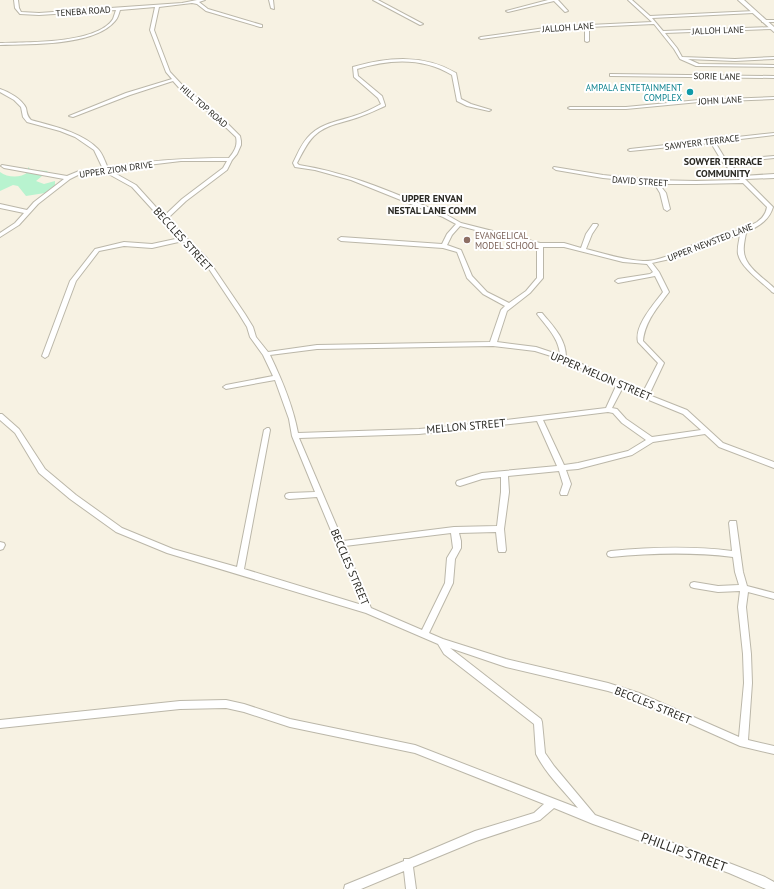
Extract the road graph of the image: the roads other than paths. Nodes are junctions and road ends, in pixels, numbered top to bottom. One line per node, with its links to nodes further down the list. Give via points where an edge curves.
1 (16, 0): 11 (street, TENEBA ROAD, via 20,13)
2 (203, 0): 9 (street, TENEBA ROAD)
3 (271, 0): 12 (street)
4 (375, 0): 20 (street)
5 (553, 0): 13 (street)
6 (556, 0): 14 (street)
7 (630, 0): 16 (street)
8 (741, 0): 15 (main road)
9 (191, 1): 10 (street, TENEBA ROAD); 22 (street, via 207,10)
10 (157, 6): 11 (street, TENEBA ROAD); 33 (street, HILL TOP ROAD, via 152,30 167,69)
11 (118, 8): 27 (street, via 114,20 92,36)
12 (273, 8)
13 (508, 11)
14 (566, 11)
15 (754, 12): 16 (street); 17 (main road)
16 (650, 17): 19 (street)
17 (763, 21): 18 (street); 23 (main road)
18 (774, 21)
19 (655, 22): 21 (street, JALLOH LANE); 24 (street)
20 (420, 24)
21 (587, 25): 25 (street, JALLOH LANE); 26 (street)
22 (261, 26)
23 (773, 29): 24 (street, JALLOH LANE)
24 (663, 32): 28 (street)
25 (481, 38)
26 (587, 41)
27 (0, 44)
28 (681, 58): 29 (street); 30 (street, via 698,65)
29 (774, 58)
30 (774, 66)
31 (612, 75): 32 (street, SORIE LANE)
32 (774, 77)
33 (174, 79): 38 (street); 43 (street, HILL TOP ROAD, via 238,137 239,145)
34 (0, 90): 47 (street, via 16,99 29,121 77,136 96,149)
35 (774, 98): 36 (street, JOHN LANE, via 699,101 626,108)
36 (570, 108)
37 (489, 110): 57 (street, UPPER NEWSTED LANE, via 459,100 454,74 437,65 422,60 366,64 355,68 356,76 380,97 383,105 372,112 325,125 310,136 301,148 295,163 297,166 356,181 445,216)
38 (71, 116)
39 (774, 134): 40 (street, SAWYERR TERRACE)
40 (712, 141): 41 (street, SAWYERR TERRACE); 44 (street)
41 (630, 150)
42 (774, 157): 44 (street)
43 (230, 159): 47 (street, UPPER ZION DRIVE, via 180,160); 56 (street, HILL TOP ROAD, via 225,169 184,200)
44 (725, 162): 50 (street)
45 (4, 166): 49 (street)
46 (556, 168): 51 (street, DAVID STREET, via 592,176)
47 (106, 170): 49 (street, UPPER ZION DRIVE, via 85,172); 56 (street, BECCLES STREET, via 134,186)
48 (774, 176): 50 (street, DAVID STREET)
49 (68, 178): 55 (street, UPPER ZION DRIVE)
50 (743, 179): 51 (street, DAVID STREET); 53 (street, UPPER NEWSTED LANE)
51 (656, 183): 54 (street, via 663,193)
52 (0, 206): 55 (street)
53 (772, 206): 59 (street, UPPER NEWSTED LANE, via 761,222)
54 (667, 209)
55 (28, 212): 60 (street, UPPER ZION DRIVE)
56 (164, 219): 61 (street, BECCLES STREET)
57 (458, 224): 63 (street, UPPER NEWSTED LANE); 64 (street)
58 (595, 225): 65 (street)
59 (742, 232): 66 (street, UPPER NEWSTED LANE, via 704,242 668,258); 69 (street, via 741,256 749,268)
60 (0, 236)
61 (184, 239): 73 (street, BECCLES STREET, via 205,259); 74 (street, via 152,246 124,244 97,250 73,281)
62 (341, 239): 64 (street)
63 (540, 245): 65 (street, UPPER NEWSTED LANE, via 564,245); 70 (street, via 540,278 528,292)
64 (444, 246): 70 (street, via 459,251 469,277 485,293)
65 (583, 250): 66 (street, UPPER NEWSTED LANE, via 623,260)
66 (648, 262): 67 (street)
67 (656, 272): 68 (street); 79 (street, via 666,292 640,333 640,341 661,363)
68 (618, 281)
69 (774, 291)
70 (509, 306): 72 (street, via 504,310)
71 (540, 314): 75 (street, via 558,338 564,351)
72 (493, 344): 73 (street, UPPER MELON STREET, via 316,347); 75 (street, UPPER MELON STREET, via 536,349)
73 (266, 354): 76 (street, BECCLES STREET)
74 (44, 356)
75 (563, 358): 77 (street, UPPER MELON STREET)
76 (277, 377): 78 (street); 85 (street, BECCLES STREET, via 292,419)
77 (620, 385): 79 (street, UPPER MELON STREET); 80 (street)
78 (226, 387)
79 (645, 395): 84 (street, UPPER MELON STREET, via 685,412)
80 (608, 410): 82 (street, MELLON STREET); 86 (street, via 615,411 624,421)
81 (0, 416): 101 (street, via 17,431 42,471 119,530 170,551)
82 (539, 418): 85 (street, MELLON STREET, via 486,426 392,433); 88 (street)
83 (267, 430): 101 (street)
84 (705, 432): 86 (street); 87 (street, UPPER MELON STREET, via 721,445)
85 (295, 436): 92 (street, BECCLES STREET)
86 (651, 440): 88 (street, via 630,453)
87 (774, 465)
88 (562, 469): 89 (street); 91 (street, via 567,484)
89 (504, 474): 90 (street, via 482,476); 95 (street, via 505,492)
90 (460, 483)
91 (564, 493)
92 (318, 494): 93 (street); 97 (street, BECCLES STREET)
93 (289, 496)
94 (733, 523): 100 (street)
95 (500, 529): 96 (street); 98 (street)
96 (454, 530): 97 (street); 106 (street, via 458,545 456,553 451,558 449,583)
97 (341, 544): 105 (street, BECCLES STREET)
98 (502, 550)
99 (611, 554): 100 (street, via 655,550)
100 (736, 554): 103 (street)
101 (240, 571): 105 (street)
102 (694, 585): 103 (street, via 718,589)
103 (744, 588): 104 (street); 109 (street, via 742,607 748,683)
104 (774, 596)
105 (368, 610): 106 (street, BECCLES STREET)
106 (424, 634): 107 (street, BECCLES STREET)
107 (440, 642): 109 (street, BECCLES STREET, via 506,663 608,687 639,697); 112 (street, via 447,651 538,722 541,754)
108 (0, 724): 111 (street, PHILLIP STREET, via 180,706 226,704 290,723 415,749)
109 (743, 743): 110 (street, BECCLES STREET)
110 (774, 750)
111 (553, 803): 112 (street, PHILLIP STREET); 113 (street, via 537,817 475,836)
112 (593, 819): 114 (street, PHILLIP STREET, via 729,868)
113 (408, 863): 115 (street); 116 (street)
114 (774, 888)
115 (349, 889)
116 (411, 889)

